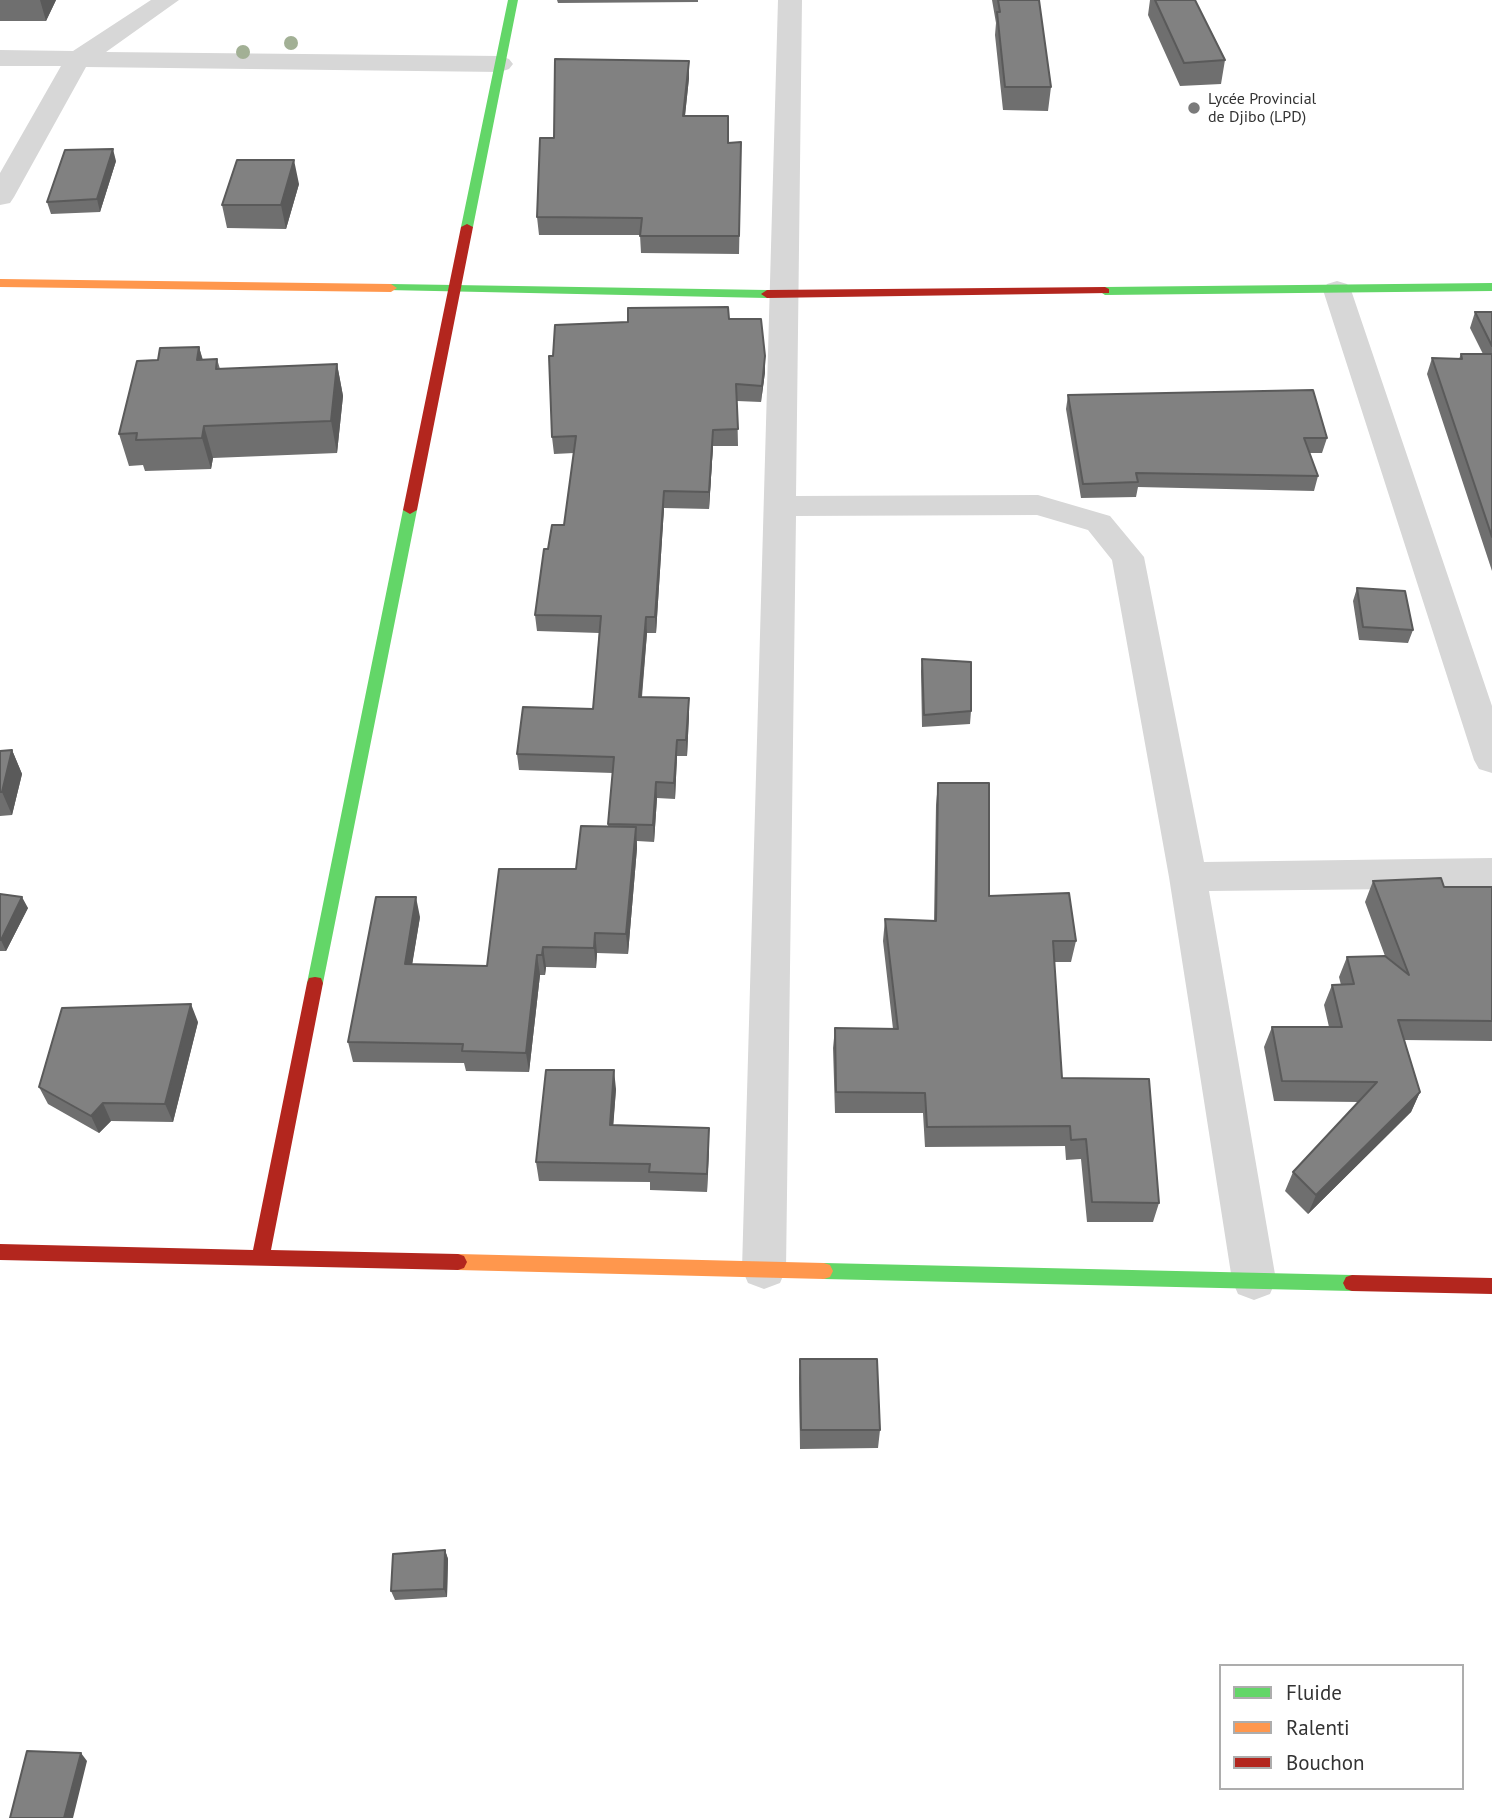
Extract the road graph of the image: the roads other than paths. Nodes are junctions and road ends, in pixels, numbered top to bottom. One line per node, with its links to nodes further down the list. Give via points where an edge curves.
1 (166, 0): 5 (street)
2 (513, 0): 6 (street)
3 (790, 0): 12 (street)
4 (0, 58): 5 (street)
5 (78, 58): 6 (street); 7 (street)
6 (500, 64): 10 (street)
7 (0, 197)
8 (0, 283): 10 (street)
9 (1492, 287): 11 (street)
10 (455, 289): 12 (street); 18 (street)
11 (1337, 290): 12 (street); 14 (street)
12 (784, 294): 13 (street)
13 (779, 506): 16 (street, via 1038,505 1099,523 1128,557); 19 (street)
14 (1492, 760)
15 (1492, 873): 16 (street)
16 (1188, 877): 20 (street)
17 (0, 1252): 18 (street)
18 (260, 1258): 19 (street)
19 (764, 1269): 20 (street)
20 (1254, 1280): 21 (street)
21 (1492, 1286)

